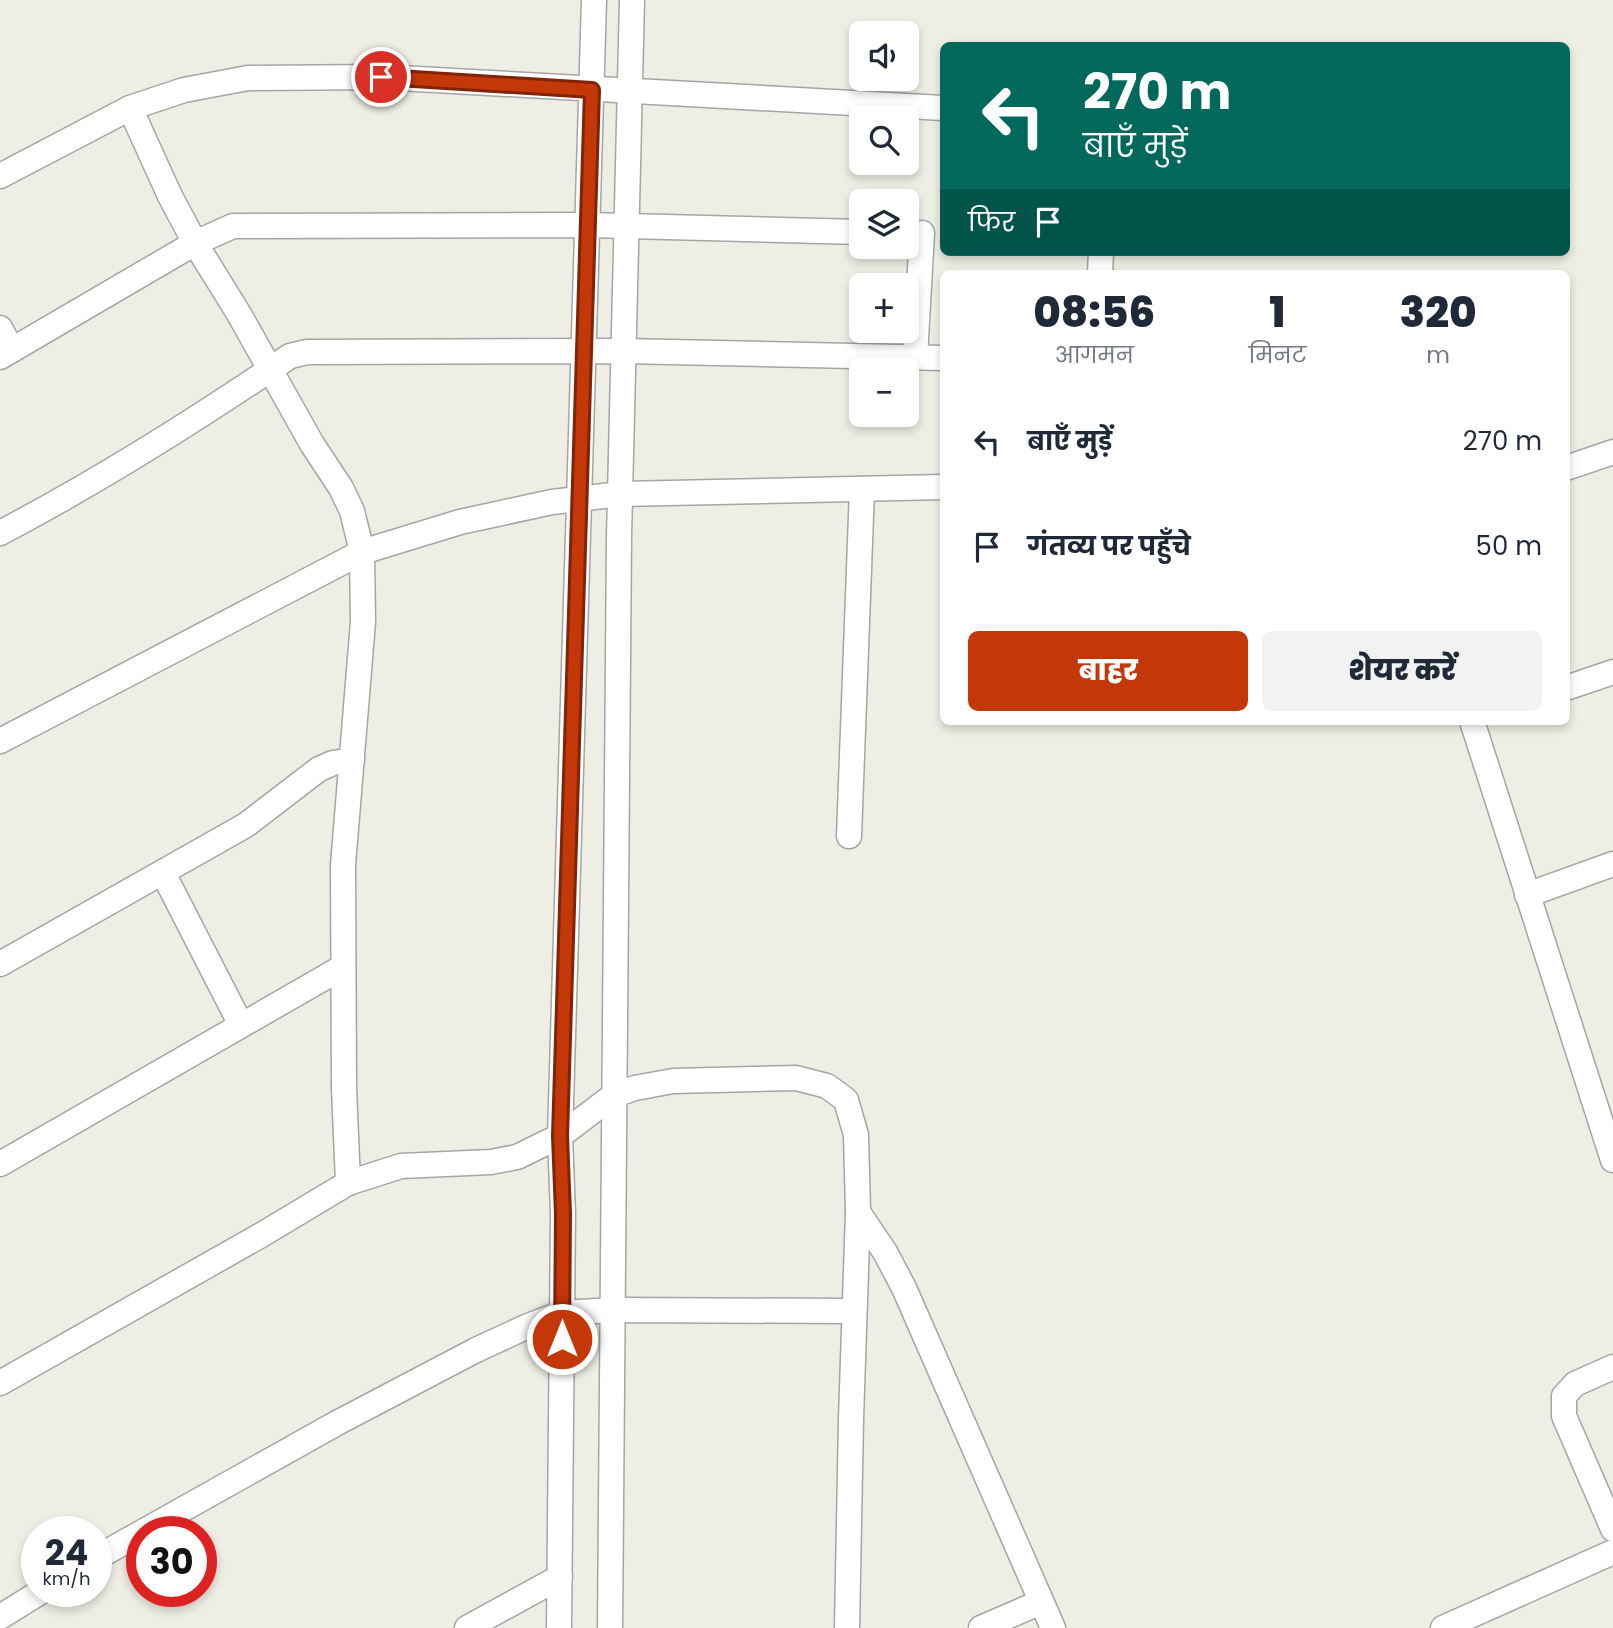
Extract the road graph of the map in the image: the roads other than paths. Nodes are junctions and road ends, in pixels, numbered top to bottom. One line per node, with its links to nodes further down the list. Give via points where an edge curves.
1 (594, 0): 3 (street)
2 (632, 0): 4 (street)
3 (592, 90): 4 (street); 5 (street, via 381,77 247,78 184,90); 8 (street)
4 (629, 92): 6 (street); 9 (street)
5 (130, 108): 7 (street); 12 (street)
6 (940, 108)
7 (0, 176)
8 (588, 225): 9 (street); 12 (street, via 233,226); 14 (street)
9 (626, 226): 10 (street); 15 (street)
10 (849, 232)
11 (924, 234): 17 (street)
12 (195, 243): 16 (street); 20 (street)
13 (0, 328): 16 (street)
14 (583, 351): 15 (street); 20 (street, via 307,352 290,356); 26 (street)
15 (623, 351): 17 (street); 25 (street)
16 (6, 354)
17 (915, 357)
18 (919, 357): 19 (street)
19 (940, 358)
20 (270, 370): 27 (street, via 152,447); 28 (street, via 341,488)
21 (1613, 452): 22 (street)
22 (1570, 467)
23 (940, 487): 24 (street)
24 (862, 489): 25 (street); 34 (street)
25 (621, 494): 26 (street); 41 (street)
26 (578, 499): 28 (street, via 460,522); 43 (street)
27 (0, 533)
28 (362, 552): 32 (street); 33 (street, via 363,622)
29 (1613, 672): 30 (street)
30 (1570, 687)
31 (1473, 725): 37 (street)
32 (0, 741)
33 (352, 760): 36 (street, via 319,769 246,825); 39 (street)
34 (849, 836)
35 (1613, 864): 37 (street)
36 (163, 873): 38 (street); 40 (street)
37 (1527, 895): 42 (street)
38 (0, 964)
39 (343, 967): 40 (street); 46 (street)
40 (241, 1025): 45 (street)
41 (614, 1095): 43 (street); 47 (street, via 673,1081 796,1078 827,1086 846,1100 856,1135); 48 (street)
42 (1603, 1097): 44 (street)
43 (560, 1136): 46 (street, via 517,1157 401,1166); 50 (street)
44 (1613, 1160)
45 (0, 1164)
46 (348, 1183): 52 (street)
47 (858, 1212): 49 (street); 57 (street, via 904,1288)
48 (613, 1310): 49 (street); 50 (street); 62 (street)
49 (854, 1311): 63 (street)
50 (562, 1313): 54 (street, via 476,1350); 56 (street)
51 (1613, 1367): 53 (street, via 1575,1384 1564,1396 1564,1416)
52 (0, 1382)
53 (1613, 1529)
54 (112, 1549)
55 (1613, 1552): 66 (street)
56 (560, 1577): 60 (street); 61 (street)
57 (1041, 1602): 64 (street); 65 (street)
58 (21, 1604): 59 (street)
59 (0, 1616)
60 (467, 1628)
61 (559, 1628)
62 (610, 1628)
63 (847, 1628)
64 (981, 1628)
65 (1053, 1628)
66 (1443, 1628)

